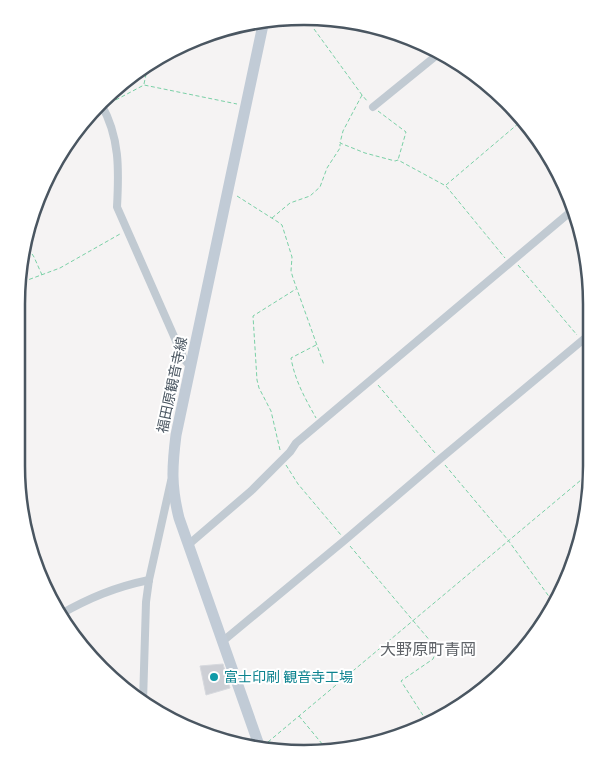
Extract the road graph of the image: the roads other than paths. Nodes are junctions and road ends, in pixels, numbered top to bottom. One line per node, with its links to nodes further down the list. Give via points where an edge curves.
1 (262, 28): 7 (main road, 福田原観音寺線)
2 (434, 57): 3 (street)
3 (373, 107)
4 (104, 110): 7 (street, via 116,147 117,207 184,359)
5 (568, 214): 9 (street, via 296,443 252,491)
6 (583, 340): 12 (street)
7 (191, 366): 8 (main road, 福田原観音寺線, via 176,435)
8 (172, 475): 9 (main road, 福田原観音寺線, via 175,501); 10 (street)
9 (188, 545): 12 (main road, 福田原観音寺線)
10 (149, 580): 11 (street, via 102,593); 13 (street)
11 (66, 612)
12 (222, 641): 14 (main road, 福田原観音寺線)
13 (143, 694)
14 (262, 742)

